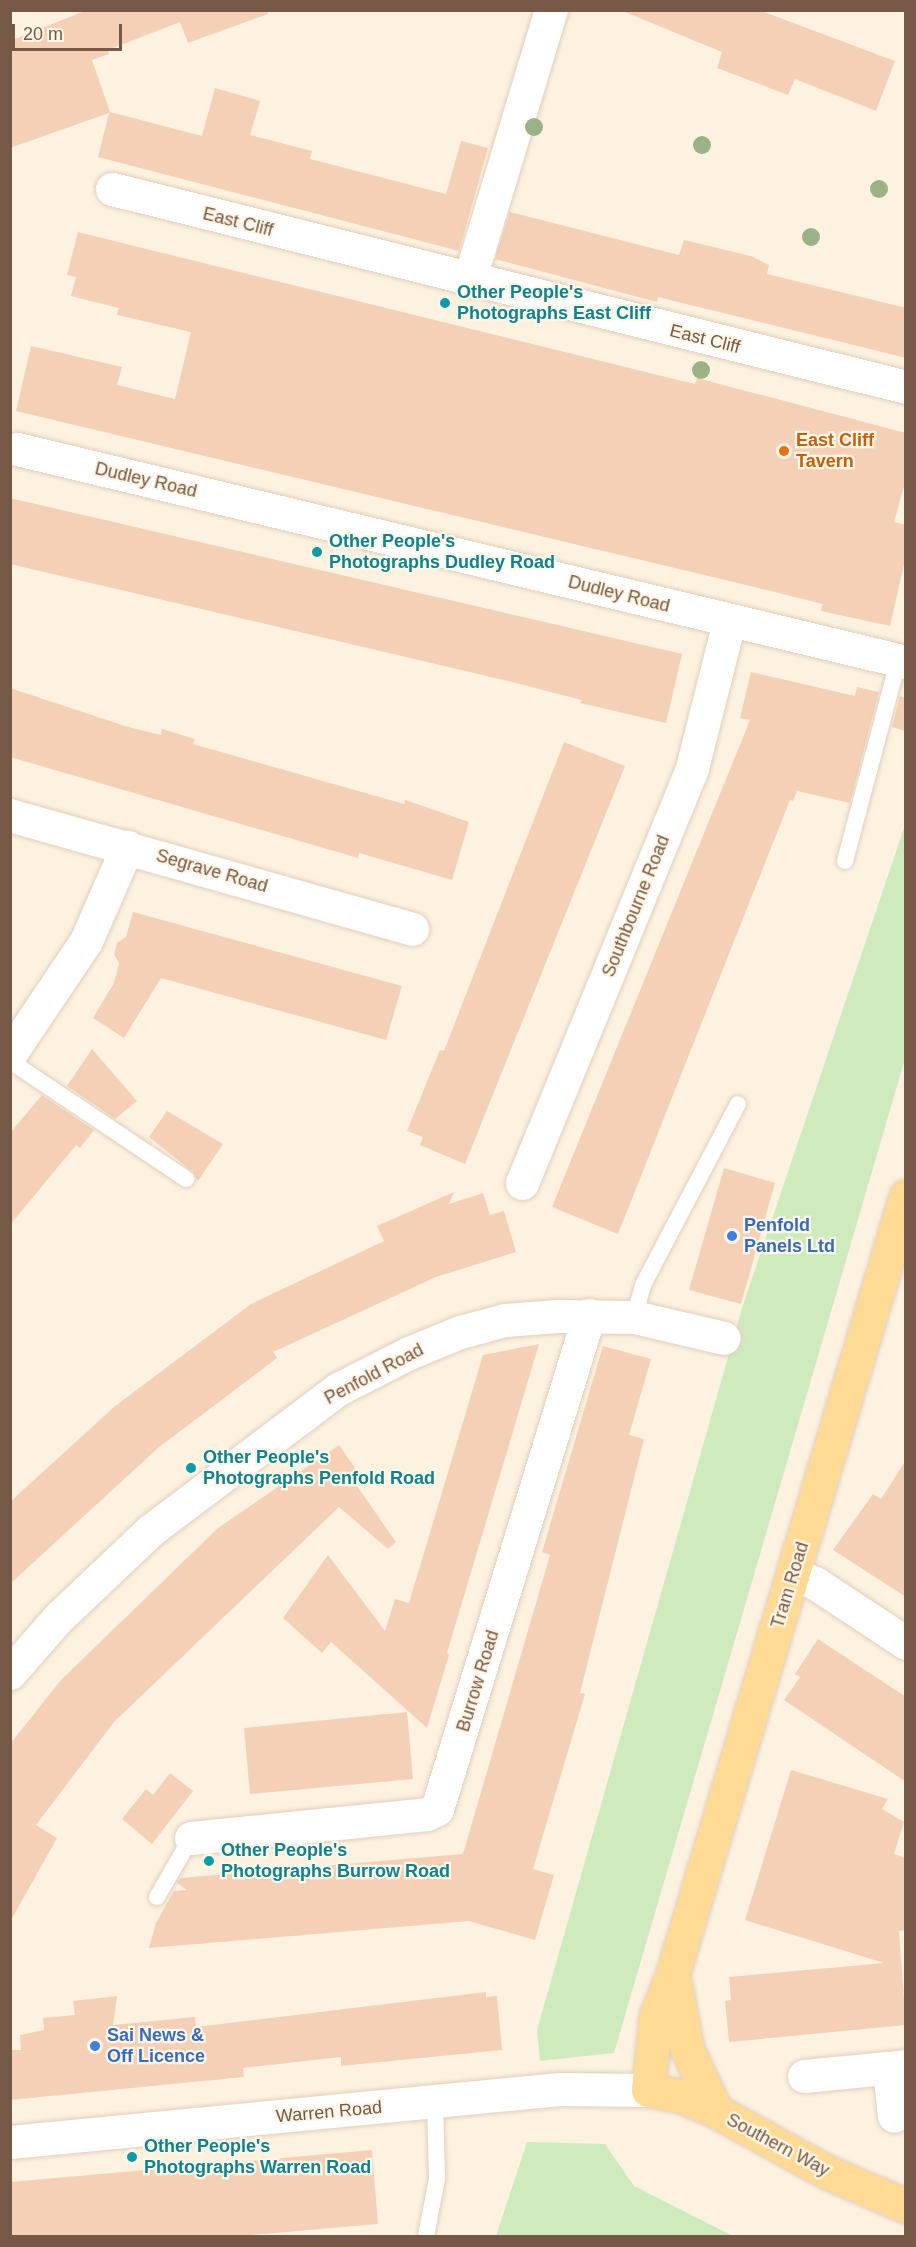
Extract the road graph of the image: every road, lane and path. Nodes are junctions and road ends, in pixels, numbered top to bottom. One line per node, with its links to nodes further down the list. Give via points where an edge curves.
1 (551, 10): 3 (street)
2 (112, 189): 3 (street, East Cliff)
3 (469, 281): 4 (street, East Cliff)
4 (906, 387)
5 (17, 449): 6 (street, Dudley Road)
6 (729, 622): 7 (street, Dudley Road); 16 (street, Southbourne Road, via 692,768)
7 (902, 662): 10 (lane)
8 (10, 815): 9 (street, Segrave Road)
9 (127, 847): 11 (street, Segrave Road); 12 (street, via 86,941)
10 (845, 861)
11 (412, 929)
12 (10, 1053)
13 (10, 1061): 15 (lane)
14 (738, 1104): 19 (lane, via 644,1283)
15 (186, 1179)
16 (522, 1184)
17 (906, 1196): 21 (main road, Tram Road)
18 (589, 1315): 19 (street, Penfold Road); 23 (street, Penfold Road, via 505,1320 460,1332 338,1389 151,1530 57,1618); 24 (street, Burrow Road, via 437,1809 427,1814)
19 (634, 1317): 20 (street, Penfold Road)
20 (724, 1338)
21 (793, 1574): 22 (street, via 814,1583); 26 (main road, Tram Road)
22 (906, 1643)
23 (10, 1673)
24 (191, 1838): 25 (lane)
25 (158, 1898)
26 (673, 1973): 29 (main road, Tram Road, via 656,2016); 31 (main road, Tram Road, via 687,2049)
27 (897, 2067): 28 (street); 32 (street)
28 (804, 2076)
29 (648, 2090): 30 (street, Warren Road, via 582,2088); 31 (main road, Southern Way, via 681,2097)
30 (435, 2102): 33 (street, Warren Road); 35 (lane, via 437,2179)
31 (716, 2111): 34 (main road, Southern Way, via 827,2172)
32 (894, 2116)
33 (10, 2142)
34 (906, 2206)
35 (426, 2236)

